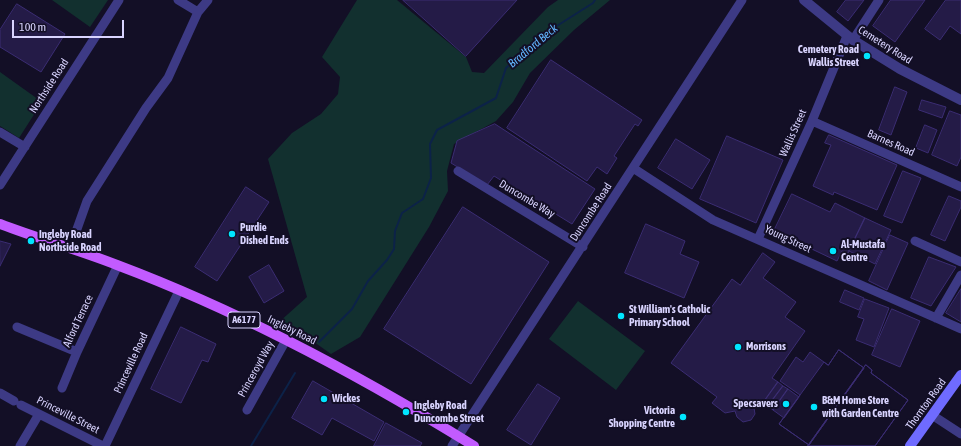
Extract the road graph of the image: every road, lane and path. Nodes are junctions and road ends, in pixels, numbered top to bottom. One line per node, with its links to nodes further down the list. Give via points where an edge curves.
1 (119, 0): 12 (street, Northside Road)
2 (178, 0): 7 (street)
3 (208, 0): 7 (street)
4 (742, 0): 13 (street, Duncombe Road)
5 (804, 0): 8 (street, Cemetery Road)
6 (880, 0): 8 (street, Wallis Street)
7 (198, 12): 18 (street, via 168,78 87,201)
8 (850, 38): 9 (street, Cemetery Road, via 900,69); 10 (street, Wallis Street)
9 (961, 100)
10 (812, 121): 16 (street, Barnes Road); 19 (street, Wallis Street)
11 (0, 132): 12 (street)
12 (25, 147): 15 (street, Northside Road)
13 (633, 168): 19 (street, Young Street, via 713,220); 21 (street, Duncombe Road)
14 (458, 171): 21 (street, Duncombe Way)
15 (0, 185)
16 (961, 187)
17 (0, 224): 23 (main road, Ingleby Road / A6177)
18 (77, 229)
19 (758, 239): 26 (street, Young Street)
20 (915, 241): 22 (street)
21 (583, 247): 38 (street, Duncombe Road)
22 (961, 262)
23 (118, 265): 25 (main road, Ingleby Road / A6177); 30 (street, Alford Terrace)
24 (961, 275): 26 (street)
25 (179, 291): 29 (main road, Ingleby Road / A6177); 40 (street, Princeville Road)
26 (936, 318): 28 (street, Young Street)
27 (17, 327): 30 (street)
28 (961, 329)
29 (286, 340): 34 (street, Princeroyd Way); 38 (main road, Ingleby Road / A6177, via 380,388)
30 (77, 352): 32 (street, Alford Terrace)
31 (960, 378): 36 (main road, Thornton Road)
32 (62, 388)
33 (0, 393): 35 (street, Princeville Street)
34 (247, 410)
35 (39, 414): 39 (street); 40 (street, Princeville Street)
36 (932, 415): 37 (street); 43 (main road, Thornton Road)
37 (961, 434)
38 (459, 437): 41 (street, Duncombe Road); 42 (main road, Ingleby Road / A6177)
39 (20, 446)
40 (104, 446)
41 (452, 446)
42 (474, 446)
43 (910, 446)

